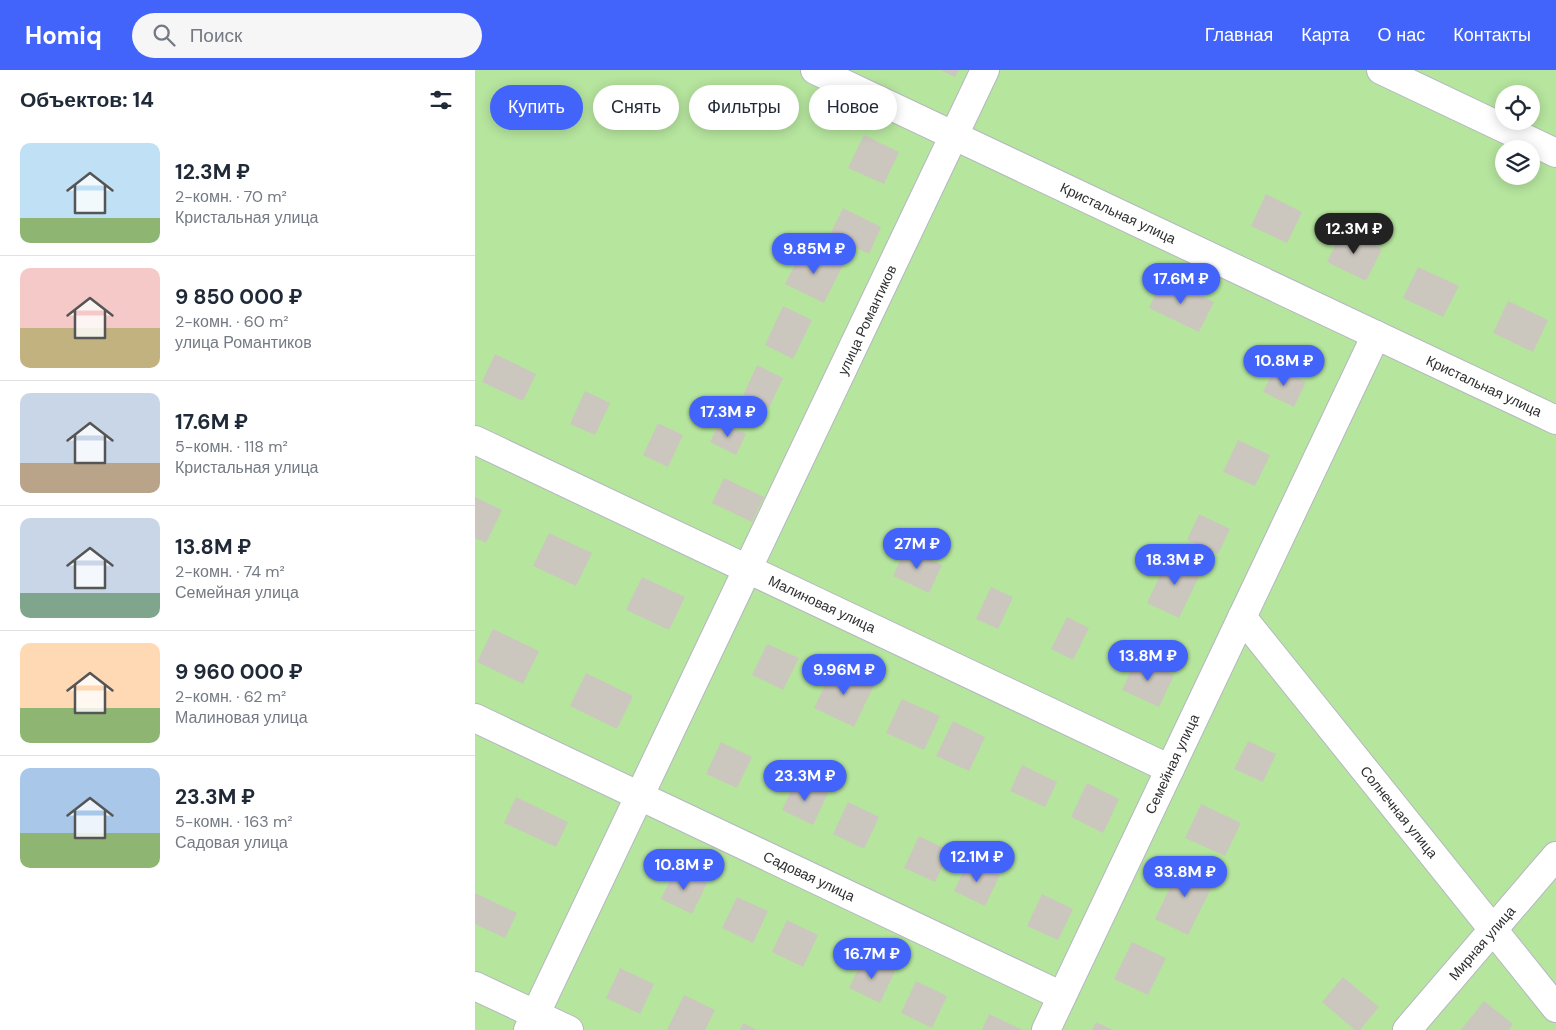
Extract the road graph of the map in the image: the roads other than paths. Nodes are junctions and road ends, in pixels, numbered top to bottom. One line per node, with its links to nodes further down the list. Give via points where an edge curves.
1 (815, 70): 4 (street, Кристальная улица)
2 (985, 70): 4 (street, улица Романтиков)
3 (1381, 70): 5 (street)
4 (954, 136): 6 (street, Кристальная улица); 9 (street, улица Романтиков)
5 (1556, 152)
6 (1377, 335): 7 (street, Кристальная улица); 10 (street, Семейная улица)
7 (1556, 420)
8 (475, 440): 9 (street, Малиновая улица)
9 (748, 569): 12 (street, Малиновая улица); 13 (street, улица Романтиков)
10 (1242, 617): 12 (street, Семейная улица); 15 (street, Солнечная улица)
11 (475, 718): 13 (street, Садовая улица)
12 (1170, 769): 17 (street, Семейная улица)
13 (640, 796): 17 (street, Садовая улица); 19 (street, улица Романтиков)
14 (1556, 856): 15 (street, Мирная улица)
15 (1493, 930): 18 (street, Солнечная улица); 22 (street, Мирная улица)
16 (475, 986): 19 (street)
17 (1062, 996): 21 (street, Семейная улица)
18 (1556, 1008)
19 (532, 1022): 20 (street)
20 (569, 1030)
21 (1046, 1030)
22 (1407, 1030)

